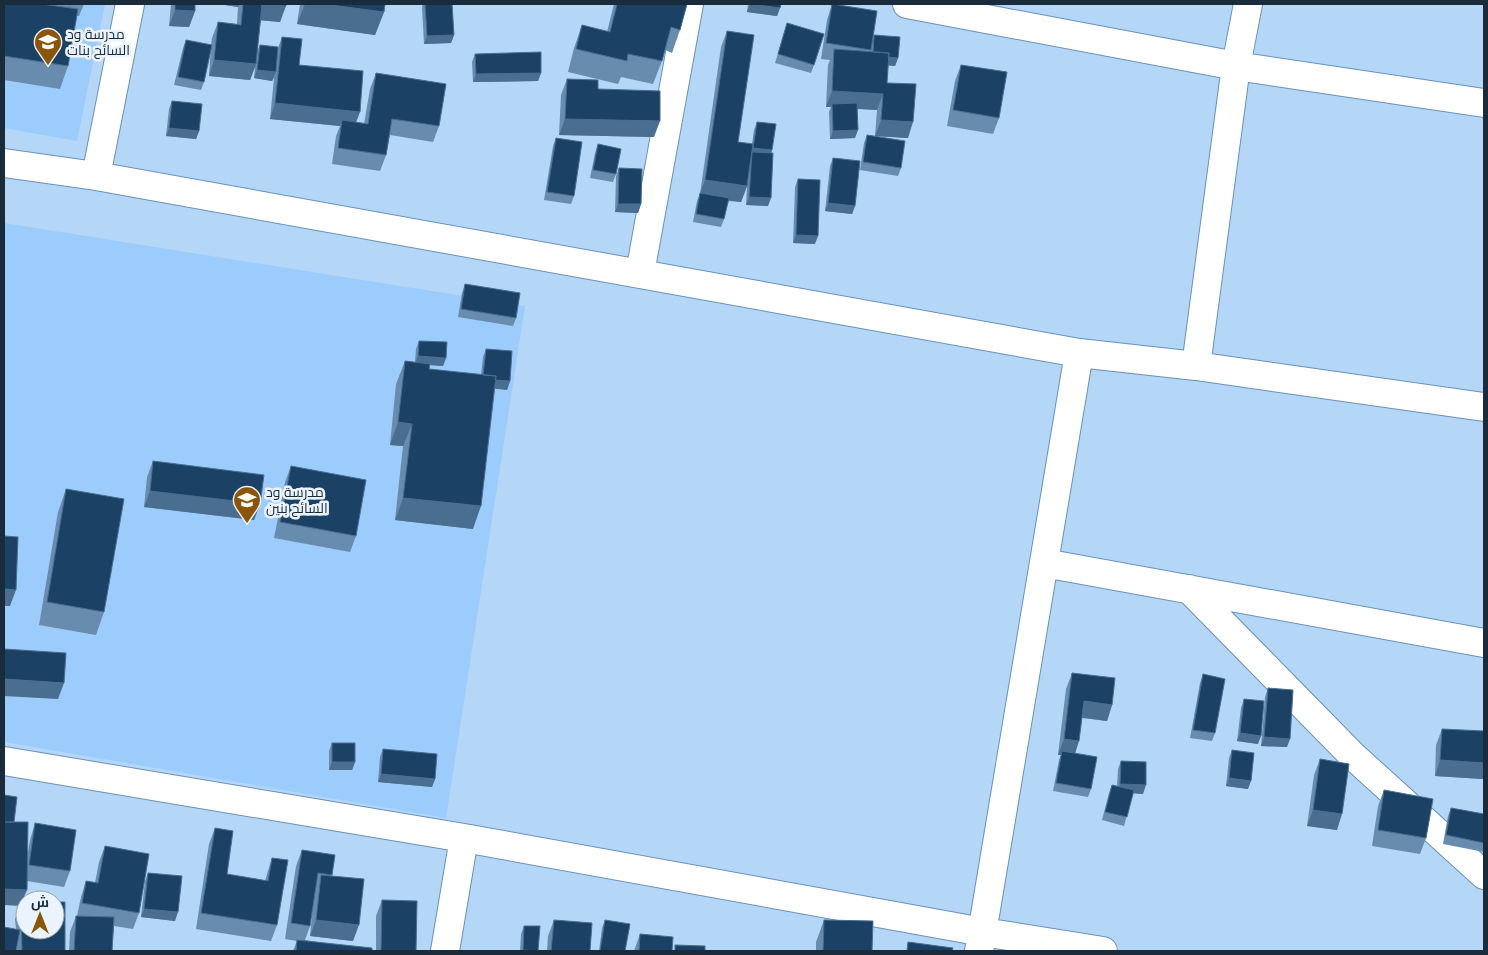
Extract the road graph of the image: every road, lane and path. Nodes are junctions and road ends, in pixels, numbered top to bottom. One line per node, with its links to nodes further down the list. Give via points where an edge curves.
1 (130, 4): 8 (street)
2 (689, 4): 9 (street)
3 (907, 4): 5 (street)
4 (1248, 4): 5 (street)
5 (1236, 66): 6 (street); 11 (street)
6 (1484, 102)
7 (4, 163): 8 (street)
8 (96, 176): 9 (street)
9 (640, 273): 10 (street)
10 (1079, 353): 11 (street); 13 (street)
11 (1196, 366): 12 (street)
12 (1484, 407)
13 (1044, 563): 14 (street); 19 (street)
14 (1189, 589): 15 (street); 18 (street, via 1352,755)
15 (1484, 643)
16 (4, 761): 17 (street)
17 (464, 838): 19 (street); 20 (street)
18 (1484, 875)
19 (981, 942): 21 (street)
20 (445, 951)
21 (1103, 951)

